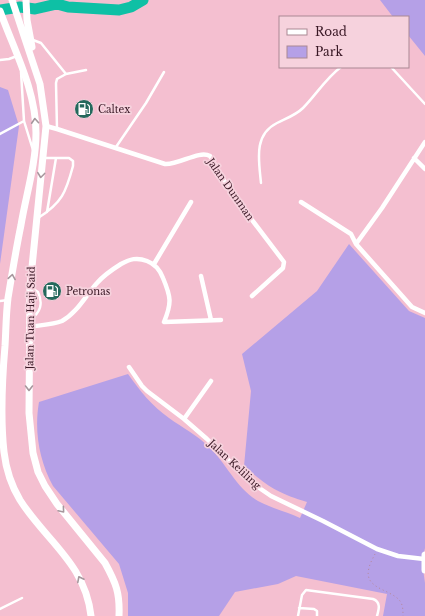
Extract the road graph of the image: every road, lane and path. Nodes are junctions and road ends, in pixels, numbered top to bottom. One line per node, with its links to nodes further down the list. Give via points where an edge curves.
1 (12, 0): 8 (main road, Jalan Tuan Haji Said)
2 (26, 0): 4 (main road)
3 (1, 14): 5 (main road, Jalan Tuan Haji Said)
4 (30, 39): 8 (main road); 13 (lane, via 41,43)
5 (18, 55): 6 (lane); 7 (main road, Jalan Tuan Haji Said)
6 (0, 60)
7 (21, 64): 15 (lane); 21 (main road, Jalan Tuan Haji Said, one-way to 7, via 34,114)
8 (35, 67): 16 (main road, Jalan Tuan Haji Said)
9 (340, 68): 26 (lane, via 303,108 295,115 275,124 261,138 258,147)
10 (392, 68): 14 (lane)
11 (86, 70): 13 (lane)
12 (164, 72): 20 (lane)
13 (66, 74): 17 (lane, via 57,79 56,83)
14 (425, 104)
15 (24, 121): 18 (lane); 21 (lane)
16 (46, 126): 17 (street, Jalan Dunman); 22 (main road, Jalan Tuan Haji Said)
17 (57, 128): 20 (street, Jalan Dunman)
18 (0, 134)
19 (425, 142): 24 (street)
20 (116, 147): 35 (street, Jalan Dunman, via 165,164 178,163 202,154 210,156 230,191 284,262 283,268)
21 (34, 154): 36 (main road, Jalan Tuan Haji Said, one-way to 21)
22 (43, 158): 23 (lane); 30 (main road, Jalan Tuan Haji Said, one-way to 30)
23 (56, 158): 29 (lane); 29 (lane, via 72,159 73,166 65,193)
24 (414, 158): 25 (street); 31 (street)
25 (425, 168)
26 (261, 183)
27 (191, 202): 32 (street)
28 (301, 202): 31 (street, via 351,234)
29 (47, 212): 30 (lane)
30 (36, 219): 34 (main road, Jalan Tuan Haji Said)
31 (356, 244): 38 (street, via 412,307)
32 (154, 264): 39 (street, via 161,273 170,298 170,308 164,322); 41 (street, via 144,259 128,260 98,282 70,315 61,321)
33 (201, 276): 39 (street)
34 (30, 287): 41 (main road, Jalan Tuan Haji Said); 41 (lane, via 38,292 40,306)
35 (252, 296)
36 (8, 300): 37 (lane); 43 (main road, Jalan Tuan Haji Said)
37 (0, 301)
38 (425, 313)
39 (211, 320): 40 (street)
40 (221, 320)
41 (29, 324): 53 (main road, Jalan Tuan Haji Said, one-way to 53, via 30,436 38,472 57,504 111,573 119,597)
42 (130, 367): 45 (street, Jalan Keliling, via 147,391)
43 (1, 375): 52 (main road, Jalan Tuan Haji Said, one-way to 43, via 85,589 73,566 27,510 13,486 3,441)
44 (211, 381): 45 (street)
45 (184, 419): 46 (street, Jalan Keliling, via 252,483 271,496)
46 (377, 549): 47 (street, Jalan Keliling, via 398,556); 57 (path, via 369,569 369,578 372,583 400,601)
47 (425, 557): 48 (main road, Jalan Keliling)
48 (425, 570)
49 (22, 598): 51 (lane)
50 (299, 608): 54 (lane); 55 (lane, via 314,608); 56 (lane, via 306,590 377,600)
51 (0, 609)
52 (91, 616)
53 (119, 616)
54 (298, 616)
55 (317, 616)
56 (377, 616)
57 (403, 616)

